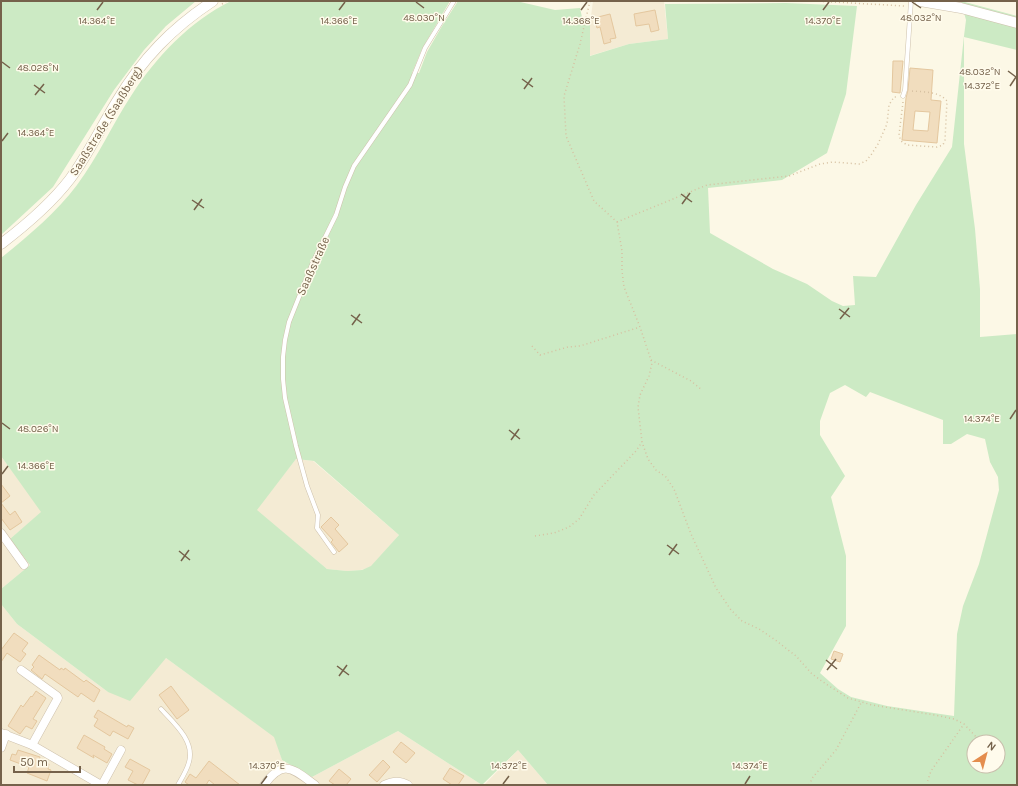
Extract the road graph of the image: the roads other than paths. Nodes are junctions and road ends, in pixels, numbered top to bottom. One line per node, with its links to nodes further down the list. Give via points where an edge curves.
1 (213, 1): 7 (street, Saaßstraße (Saaßberg), via 180,25 154,49 117,100 70,179 47,205)
2 (454, 1): 9 (lane, Saaßstraße, via 425,48 410,85 354,166 336,215 289,322 285,340 284,386 296,446 318,515 317,528)
3 (911, 1): 6 (lane)
4 (920, 1): 5 (street, via 961,8)
5 (1017, 23)
6 (903, 96)
7 (1, 244)
8 (1, 533): 10 (street)
9 (334, 552)
10 (24, 565)
11 (21, 670): 14 (street, via 58,698)
12 (162, 709): 18 (lane, via 186,738 189,747 189,763)
13 (4, 733): 14 (street); 15 (street)
14 (32, 745): 17 (street)
15 (1, 748)
16 (121, 750): 17 (street)
17 (102, 785)
18 (178, 785)
19 (264, 785): 20 (street, via 281,768 296,771)
20 (315, 785)
21 (384, 785): 22 (street, via 399,781)
22 (408, 785)

